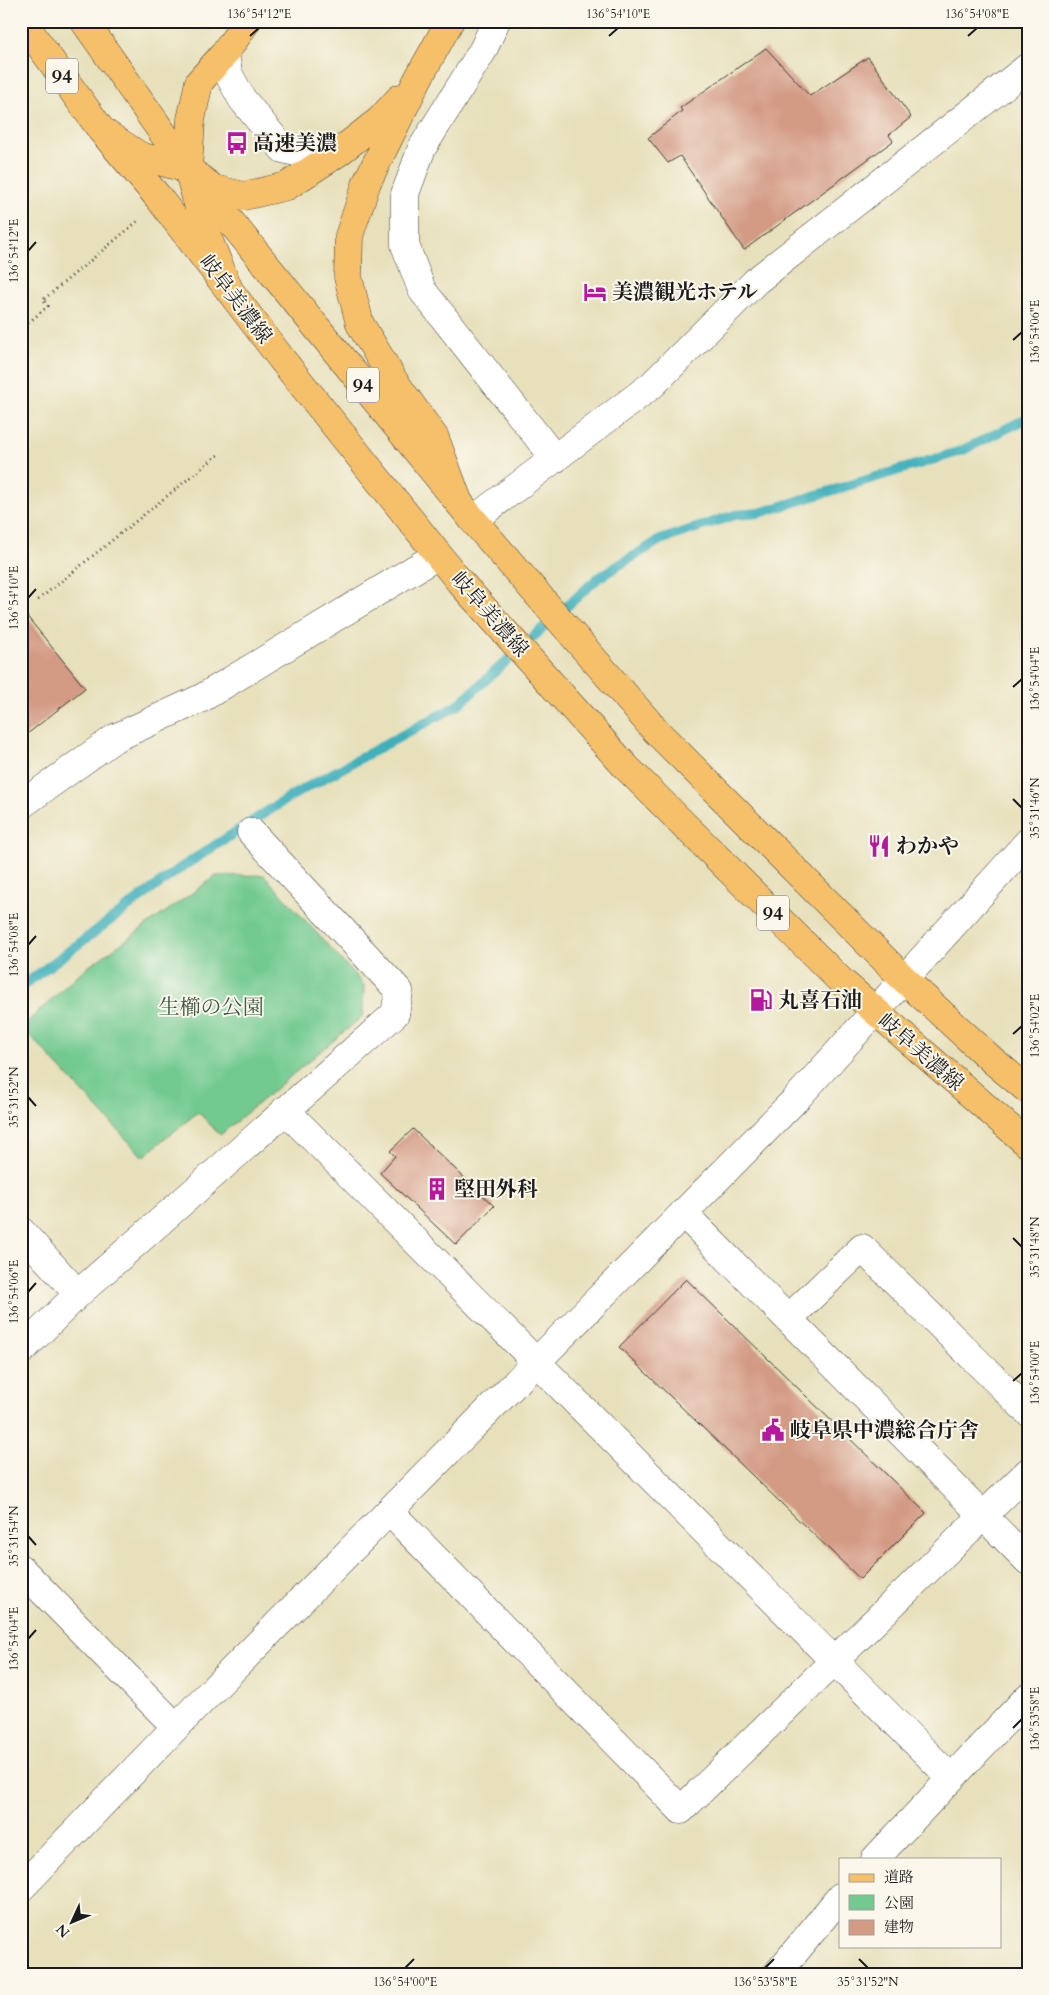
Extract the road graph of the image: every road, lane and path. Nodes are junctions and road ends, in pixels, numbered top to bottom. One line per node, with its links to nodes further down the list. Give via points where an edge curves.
1 (22, 21): 9 (main road, 岐阜美濃線 / 94)
2 (84, 21): 11 (main road, 岐阜美濃線 / 94)
3 (247, 21): 6 (main road)
4 (450, 21): 8 (main road)
5 (496, 21): 16 (street, via 483,50 422,148 405,194 405,245 422,290)
6 (225, 53): 10 (street, via 228,73 242,99 283,149); 11 (main road, via 199,82)
7 (1028, 66): 16 (street, via 756,281 652,386)
8 (418, 79): 10 (main road, via 380,120); 17 (main road, via 367,182 349,236 348,277 360,324 394,381 435,438)
9 (102, 131): 11 (main road, via 140,156); 13 (main road, 岐阜美濃線 / 94)
10 (327, 160): 11 (main road, via 286,186 244,196 214,189)
11 (188, 169): 13 (main road, via 207,236); 17 (main road, 岐阜美濃線 / 94)
12 (138, 222): 14 (path, via 43,300 48,306)
13 (228, 287): 18 (main road, 岐阜美濃線 / 94)
14 (21, 328)
15 (218, 454): 19 (path)
16 (555, 459): 17 (street)
17 (466, 512): 23 (main road, 岐阜美濃線 / 94, via 656,731)
18 (438, 555): 20 (street, via 202,698 115,738); 24 (main road, 岐阜美濃線 / 94, via 626,767)
19 (38, 600)
20 (21, 805)
21 (251, 832): 26 (street, via 399,991 395,1014)
22 (1028, 842): 23 (street)
23 (904, 979): 24 (street); 25 (main road, 岐阜美濃線 / 94)
24 (875, 1012): 27 (main road, 岐阜美濃線 / 94); 28 (street, via 796,1099)
25 (1028, 1090)
26 (285, 1110): 30 (street); 33 (street)
27 (1028, 1144)
28 (683, 1213): 31 (street); 33 (street)
29 (21, 1231): 30 (street)
30 (78, 1294): 32 (street)
31 (788, 1319): 34 (street, via 862,1248); 37 (street)
32 (21, 1351)
33 (536, 1361): 36 (street); 40 (street)
34 (1028, 1412)
35 (1028, 1472): 37 (street)
36 (389, 1511): 40 (street, via 681,1810); 42 (street)
37 (984, 1517): 38 (street); 40 (street)
38 (1028, 1561)
39 (22, 1570): 42 (street)
40 (834, 1661): 43 (street)
41 (1028, 1697): 43 (street)
42 (176, 1726): 45 (street)
43 (950, 1777): 44 (street)
44 (876, 1858)
45 (21, 1888)
46 (839, 1898): 47 (street)
47 (777, 1974)

